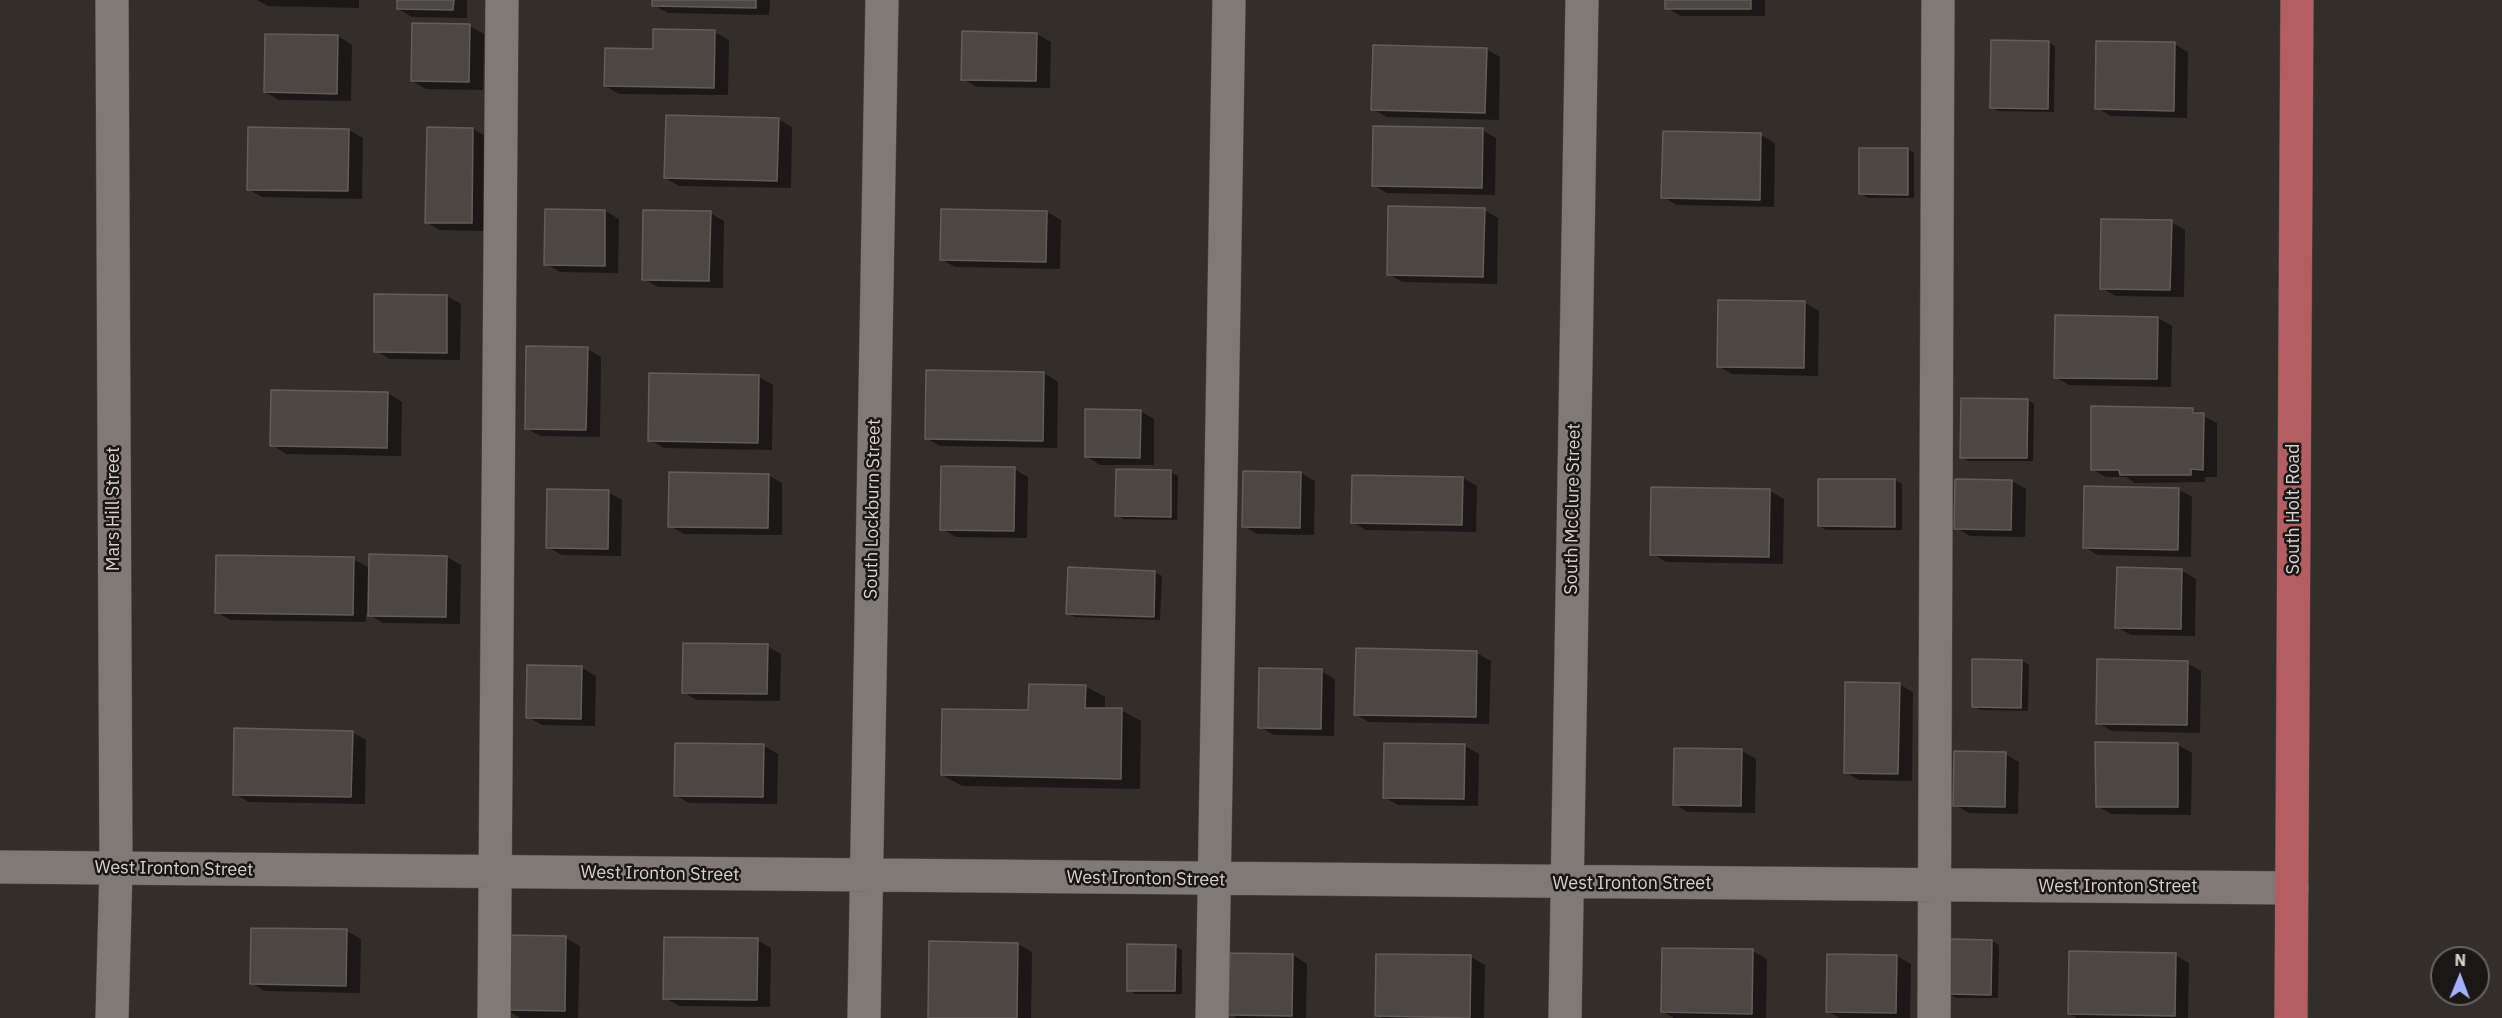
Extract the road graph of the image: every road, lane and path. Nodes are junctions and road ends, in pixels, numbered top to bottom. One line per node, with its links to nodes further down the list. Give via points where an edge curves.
1 (112, 0): 9 (street, Mars Hill Street)
2 (502, 0): 10 (street)
3 (882, 0): 11 (street, South Lockburn Street)
4 (1229, 0): 12 (street)
5 (1582, 0): 13 (street, South McClure Street)
6 (1938, 0): 14 (street)
7 (2297, 0): 15 (main road, South Holt Road)
8 (0, 867): 9 (street, West Ironton Street)
9 (116, 868): 10 (street, West Ironton Street); 16 (street, Mars Hill Street)
10 (495, 872): 11 (street, West Ironton Street); 17 (street)
11 (867, 876): 12 (street, West Ironton Street); 18 (street, South Lockburn Street)
12 (1213, 880): 13 (street, West Ironton Street); 19 (street)
13 (1567, 883): 14 (street, West Ironton Street); 20 (street, South McClure Street)
14 (1934, 886): 15 (street, West Ironton Street); 21 (street)
15 (2292, 888): 22 (main road, South Holt Road)
16 (112, 1018)
17 (494, 1018)
18 (864, 1018)
19 (1212, 1018)
20 (1565, 1018)
21 (1934, 1018)
22 (2291, 1018)

